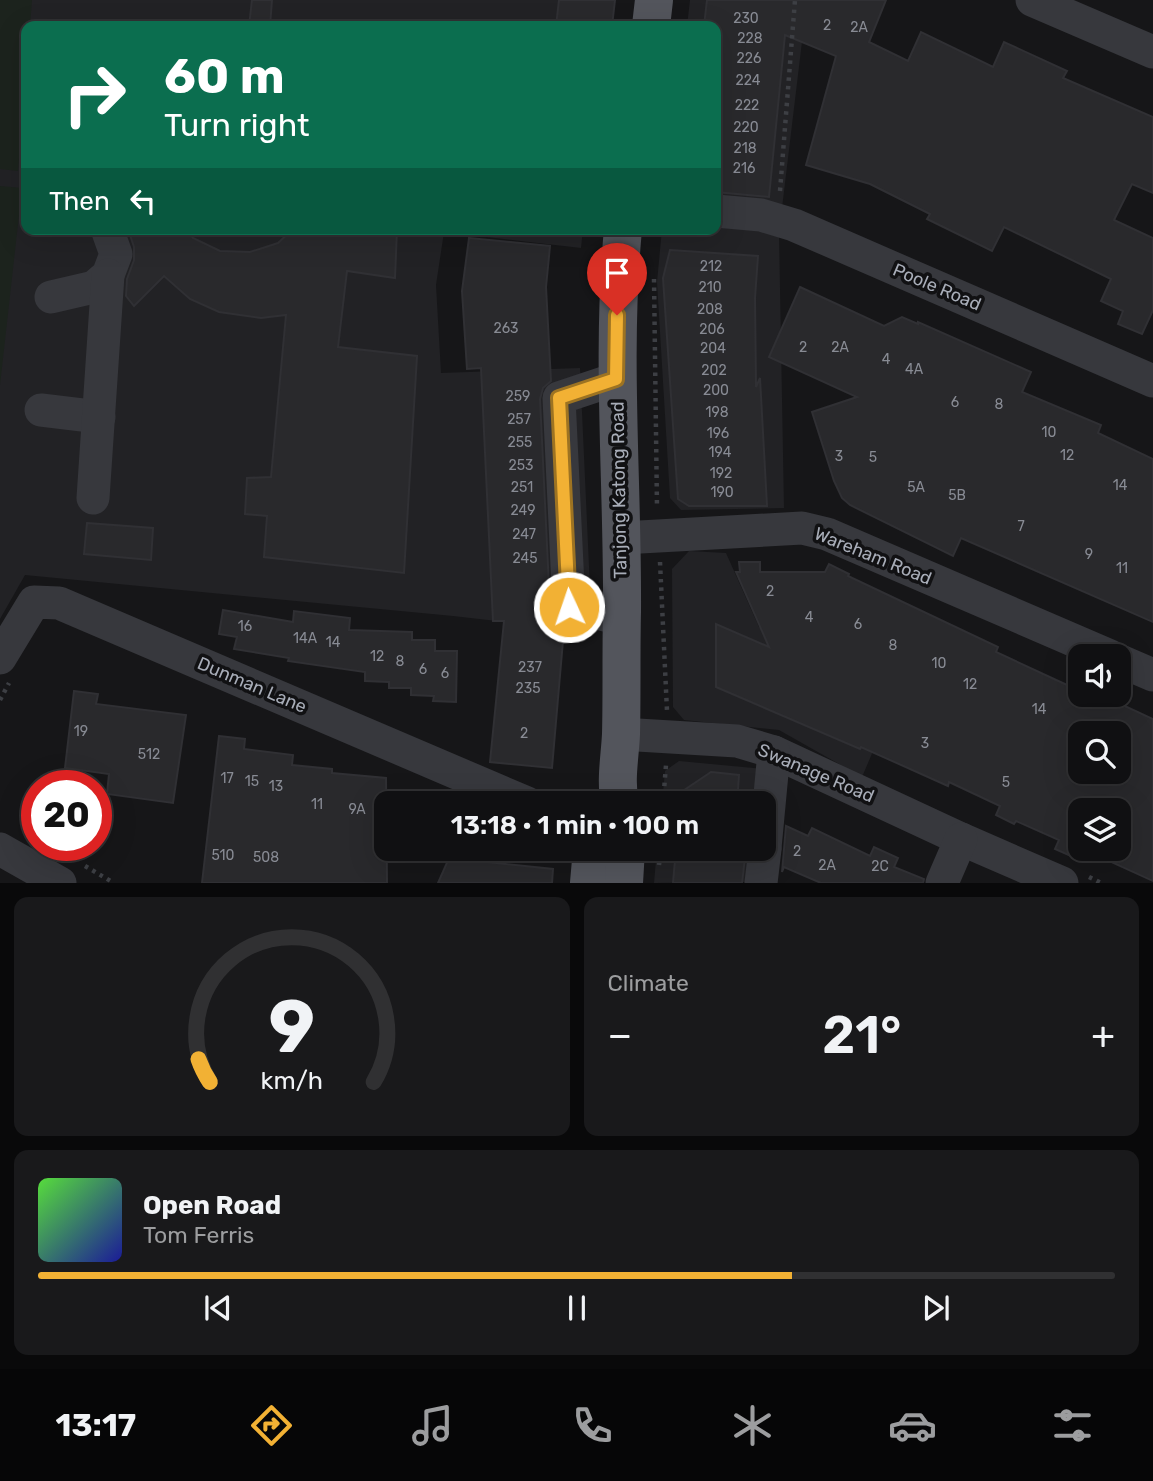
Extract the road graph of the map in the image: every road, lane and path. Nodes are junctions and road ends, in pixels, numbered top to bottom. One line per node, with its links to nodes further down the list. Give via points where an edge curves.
1 (654, 0): 4 (main road)
2 (794, 0): 7 (path)
3 (1032, 0): 5 (street)
4 (652, 21)
5 (1153, 52)
6 (721, 211): 7 (street, Poole Road)
7 (778, 219): 14 (street, Poole Road)
8 (109, 235): 11 (street, via 116,254)
9 (622, 235): 13 (main road, Tanjong Katong Road)
10 (653, 268): 18 (path, via 656,502)
11 (108, 275): 12 (street, via 94,287); 16 (street)
12 (51, 297)
13 (616, 379): 18 (main road, Tanjong Katong Road); 19 (street, via 559,398 569,607)
14 (1153, 381)
15 (41, 410): 16 (street)
16 (99, 417): 17 (street)
17 (93, 498)
18 (640, 537): 19 (main road, Tanjong Katong Road); 20 (street, Wareham Road, via 802,528 827,534); 25 (path)
19 (621, 619): 24 (main road, Tanjong Katong Road)
20 (1082, 644)
21 (0, 658): 27 (street, Dunman Lane, via 34,602 59,603)
22 (1131, 666): 23 (street)
23 (1153, 675)
24 (621, 734): 25 (street, Swanage Road); 28 (main road, Tanjong Katong Road)
25 (667, 737): 26 (street, Swanage Road, via 737,741); 29 (path)
26 (774, 752): 30 (street); 31 (street, Swanage Road)
27 (499, 791)
28 (617, 791)
29 (664, 791)
30 (770, 791)
31 (961, 839): 40 (street); 41 (street, Swanage Road)
32 (0, 849): 36 (street)
33 (591, 861): 37 (main road)
34 (625, 861): 38 (main road)
35 (764, 861): 39 (street)
36 (60, 883)
37 (589, 883)
38 (624, 883)
39 (761, 883)
40 (942, 883)
41 (1062, 883)

